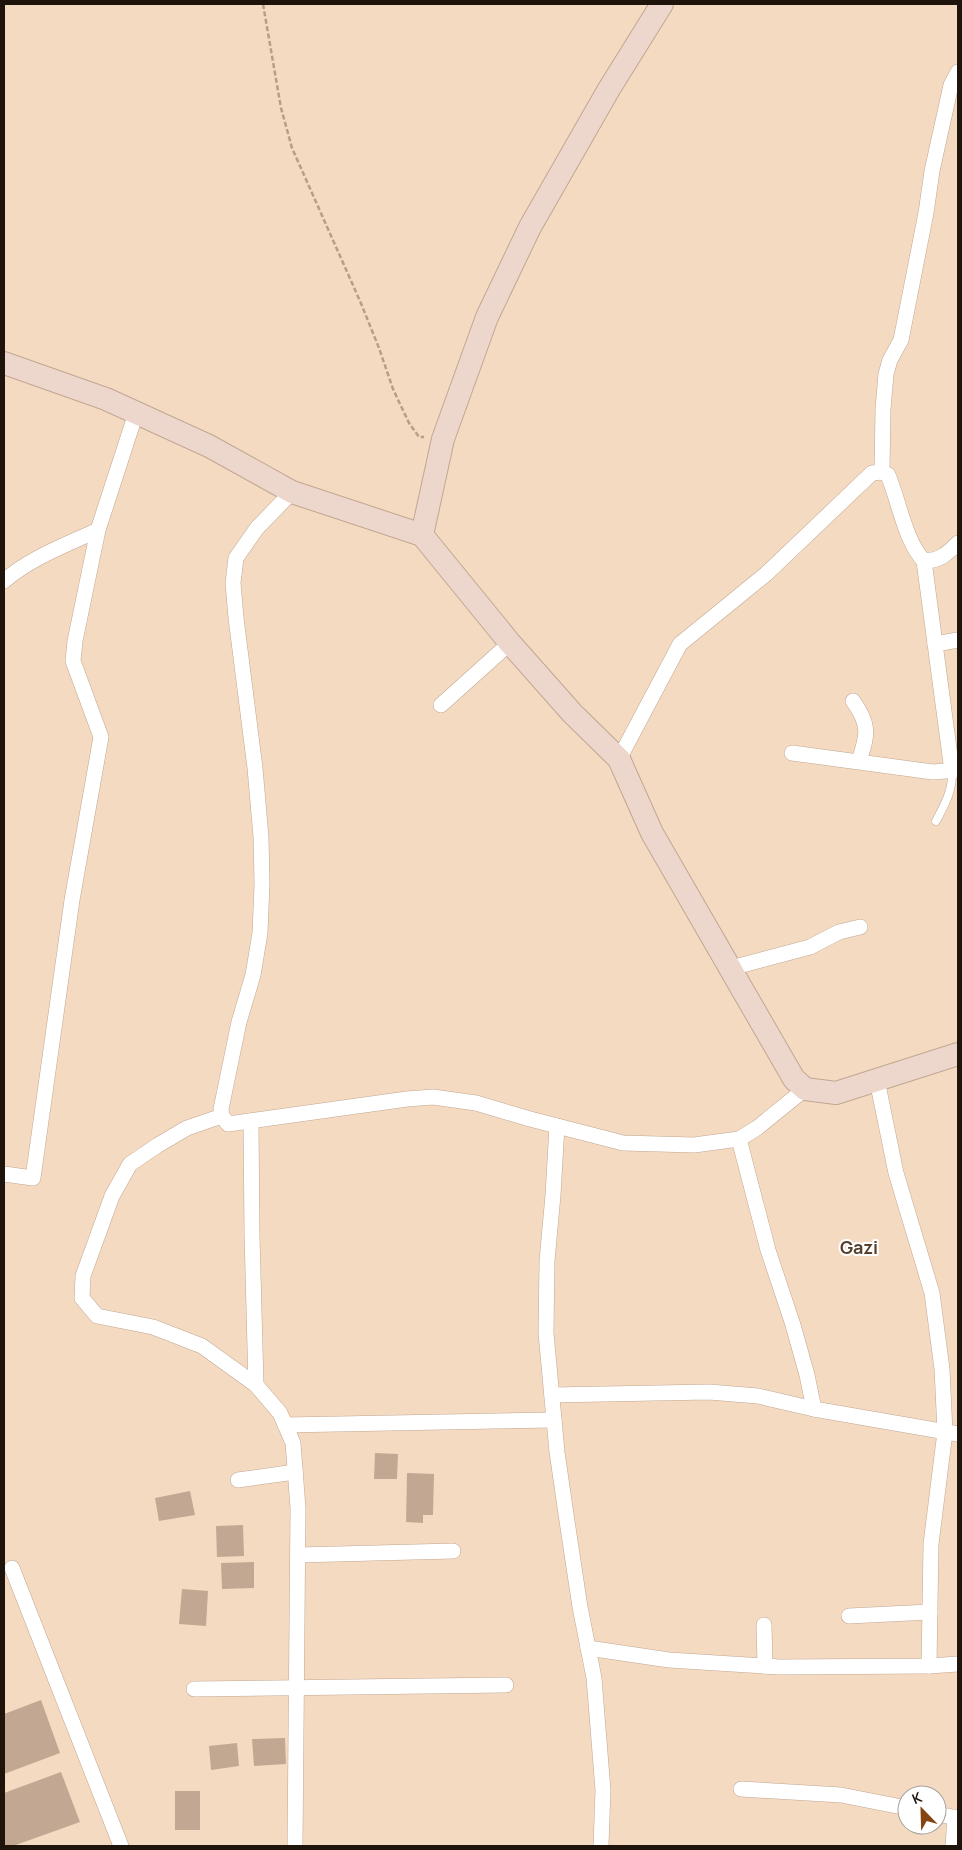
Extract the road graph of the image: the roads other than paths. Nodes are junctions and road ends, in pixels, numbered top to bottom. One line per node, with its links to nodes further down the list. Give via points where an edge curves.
1 (662, 4): 8 (street, via 530,227 487,317 443,439)
2 (958, 72): 5 (street, via 952,85 932,171 901,340 886,374)
3 (4, 363): 4 (street)
4 (136, 413): 6 (street, via 210,446); 7 (street)
5 (882, 472): 10 (street, via 888,475 909,536); 18 (street, via 872,474 766,574 680,644)
6 (292, 492): 8 (street); 27 (street, via 257,528 236,558 233,583 255,768 262,884 260,933 253,975 239,1022)
7 (98, 530): 11 (street, via 48,554); 31 (street, via 73,661 101,738 72,900 33,1178)
8 (422, 535): 13 (street)
9 (958, 543): 10 (street, via 942,558)
10 (924, 561): 14 (street)
11 (4, 581)
12 (958, 640): 14 (street)
13 (510, 643): 16 (street); 18 (street, via 572,713)
14 (935, 644): 20 (street)
15 (854, 701): 19 (street, via 863,714 866,727 866,742)
16 (441, 705)
17 (792, 752): 19 (street)
18 (619, 759): 23 (street, via 652,832)
19 (859, 761): 20 (street, via 933,772)
20 (955, 770): 21 (lane, via 953,783)
21 (936, 821)
22 (860, 927): 23 (street, via 839,932 810,947)
23 (731, 968): 26 (street, via 794,1079)
24 (958, 1054): 25 (street)
25 (877, 1080): 26 (street, via 836,1093); 37 (street, via 896,1173 932,1293)
26 (805, 1088): 30 (street, via 758,1128)
27 (222, 1116): 28 (street, via 228,1124); 32 (street, via 187,1128 130,1164 112,1196 83,1276 82,1298 97,1316 153,1327 202,1346)
28 (251, 1121): 29 (street, via 433,1098 476,1103); 32 (street)
29 (556, 1126): 30 (street, via 623,1143 694,1145); 33 (street, via 546,1261 546,1333)
30 (739, 1138): 34 (street, via 775,1274 803,1358)
31 (4, 1174)
32 (256, 1385): 36 (street, via 280,1413)
33 (552, 1395): 34 (street, via 709,1392 758,1396); 35 (street)
34 (814, 1409): 37 (street)
35 (554, 1420): 36 (street); 46 (street, via 566,1521)
36 (285, 1425): 38 (street, via 293,1443)
37 (952, 1433): 43 (street, via 931,1544)
38 (295, 1472): 39 (street); 41 (street)
39 (238, 1480)
40 (453, 1551): 41 (street)
41 (298, 1555): 51 (street)
42 (12, 1568): 56 (street)
43 (930, 1612): 44 (street); 49 (street)
44 (850, 1616)
45 (764, 1625): 48 (street)
46 (588, 1648): 48 (street, via 669,1660); 58 (street, via 594,1678 603,1790)
47 (958, 1664): 49 (street)
48 (765, 1666): 49 (street)
49 (929, 1666)
50 (506, 1685): 51 (street)
51 (297, 1688): 52 (street); 57 (street)
52 (194, 1689)
53 (741, 1789): 54 (street, via 841,1795)
54 (897, 1806)
55 (956, 1818): 59 (street)
56 (121, 1846)
57 (295, 1846)
58 (601, 1846)
59 (953, 1846)

